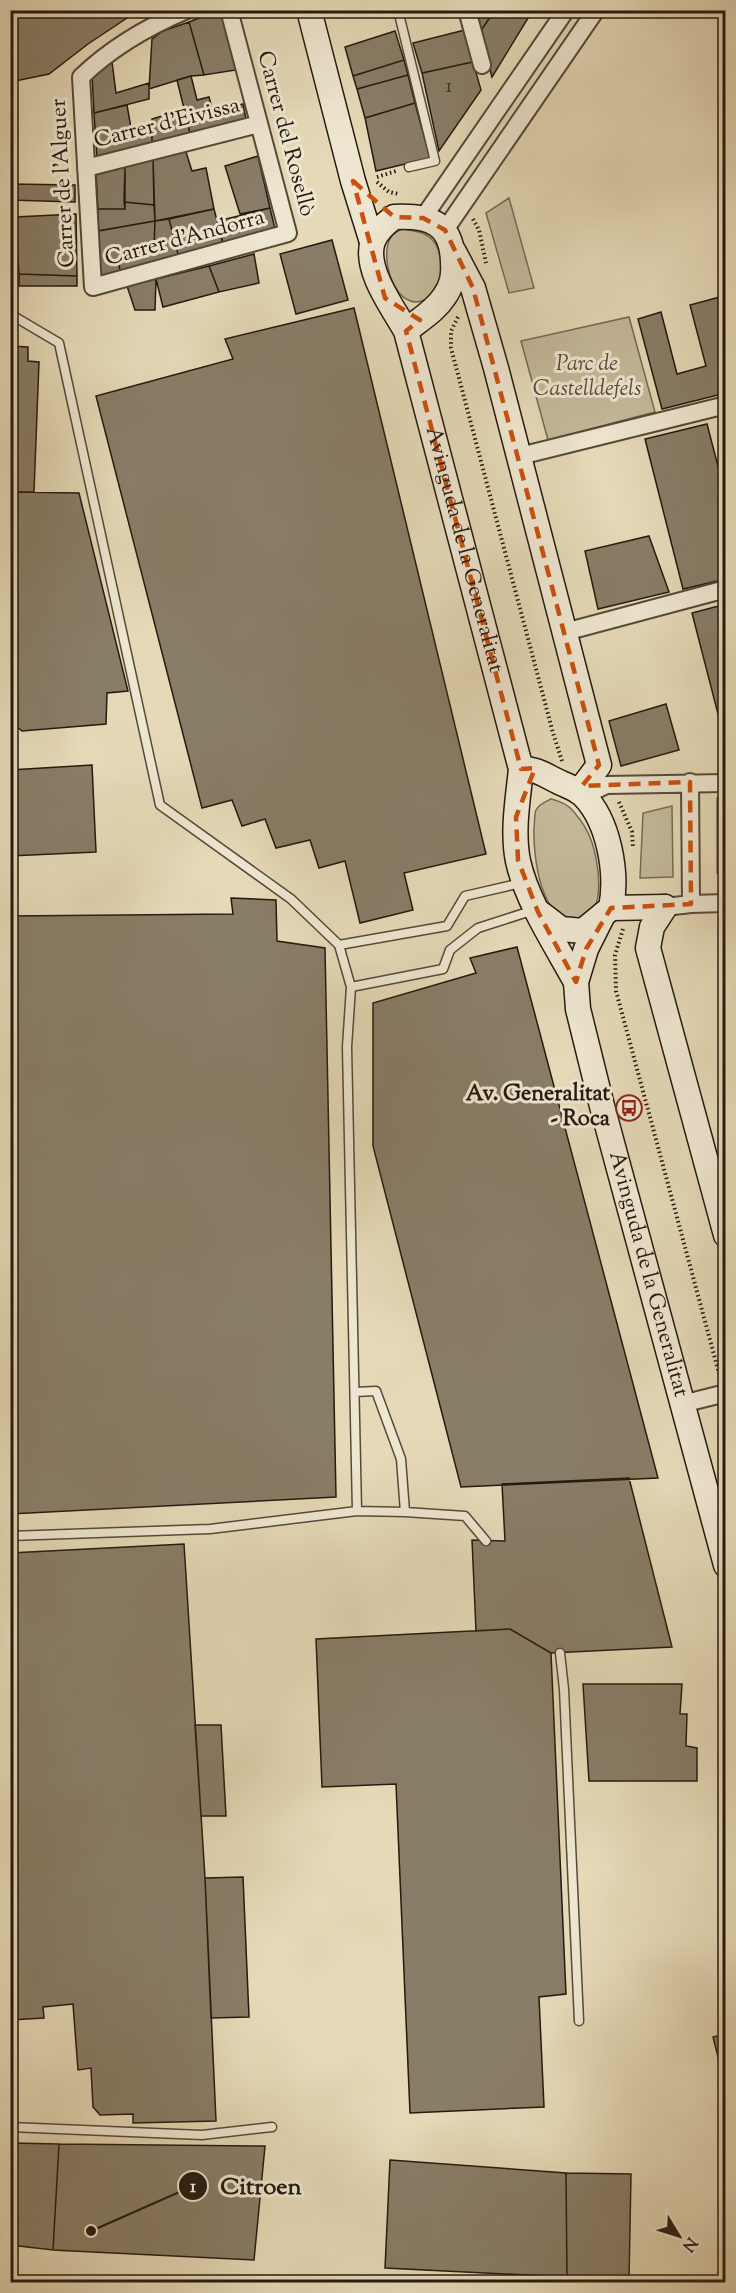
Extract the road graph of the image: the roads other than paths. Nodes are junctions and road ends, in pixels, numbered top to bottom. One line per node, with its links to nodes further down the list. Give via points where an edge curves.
1 (187, 10): 11 (street, Carrer de l'Alguer, via 102,57 81,76)
2 (229, 10): 9 (street, Carrer del Rosellò)
3 (309, 10): 12 (street)
4 (398, 10): 10 (lane, via 435,161)
5 (467, 10): 8 (street)
6 (566, 10): 14 (street)
7 (596, 10): 16 (street)
8 (482, 65)
9 (259, 124): 11 (street, Carrer d'Eivissa); 15 (street, Carrer del Rosellò)
10 (409, 167)
11 (86, 168): 18 (street, Carrer de l'Alguer)
12 (353, 180): 13 (street); 17 (street)
13 (394, 217): 14 (street); 17 (street)
14 (423, 218): 16 (street)
15 (288, 233): 18 (street, Carrer d'Andorra)
16 (449, 240): 21 (street, via 451,286); 24 (street, via 473,288)
17 (372, 242): 19 (street, via 379,286)
18 (93, 287)
19 (393, 307): 21 (street, via 410,315); 22 (street, Avinguda de la Generalitat)
20 (10, 314): 38 (lane, via 59,344 160,805 291,899)
21 (427, 315): 22 (street)
22 (406, 331): 27 (street, Avinguda de la Generalitat)
23 (726, 405): 24 (street)
24 (520, 456): 26 (street)
25 (726, 589): 26 (street)
26 (565, 633): 30 (street, via 599,765)
27 (521, 769): 30 (street, via 532,768); 31 (street)
28 (690, 782): 29 (street); 30 (street); 34 (street)
29 (726, 783)
30 (575, 790): 31 (street, via 543,782 526,790); 37 (street, via 594,810 610,846)
31 (516, 817): 32 (street, via 518,860)
32 (525, 882): 36 (street); 38 (lane, via 465,896 447,926)
33 (726, 903): 34 (street)
34 (692, 904): 35 (street)
35 (665, 907): 37 (street); 41 (street, via 652,927 648,948)
36 (538, 910): 37 (street, via 561,929 583,931); 39 (street); 40 (lane, via 478,928 450,950 443,969)
37 (616, 910): 39 (street, via 586,949)
38 (339, 945): 40 (lane)
39 (576, 982): 44 (street, Avinguda de la Generalitat, via 578,1009 599,1095)
40 (351, 987): 42 (lane, via 347,1047)
41 (726, 1235)
42 (355, 1392): 45 (lane); 46 (lane, via 376,1391 400,1459)
43 (725, 1393): 44 (street)
44 (682, 1404): 49 (street, Avinguda de la Generalitat)
45 (357, 1511): 46 (lane); 47 (lane, via 210,1529)
46 (405, 1512): 48 (lane, via 465,1516)
47 (10, 1536)
48 (486, 1541)
49 (726, 1565)
50 (560, 1653): 51 (lane)
51 (579, 2021)
52 (10, 2127): 53 (lane, via 202,2135)
53 (272, 2127)

